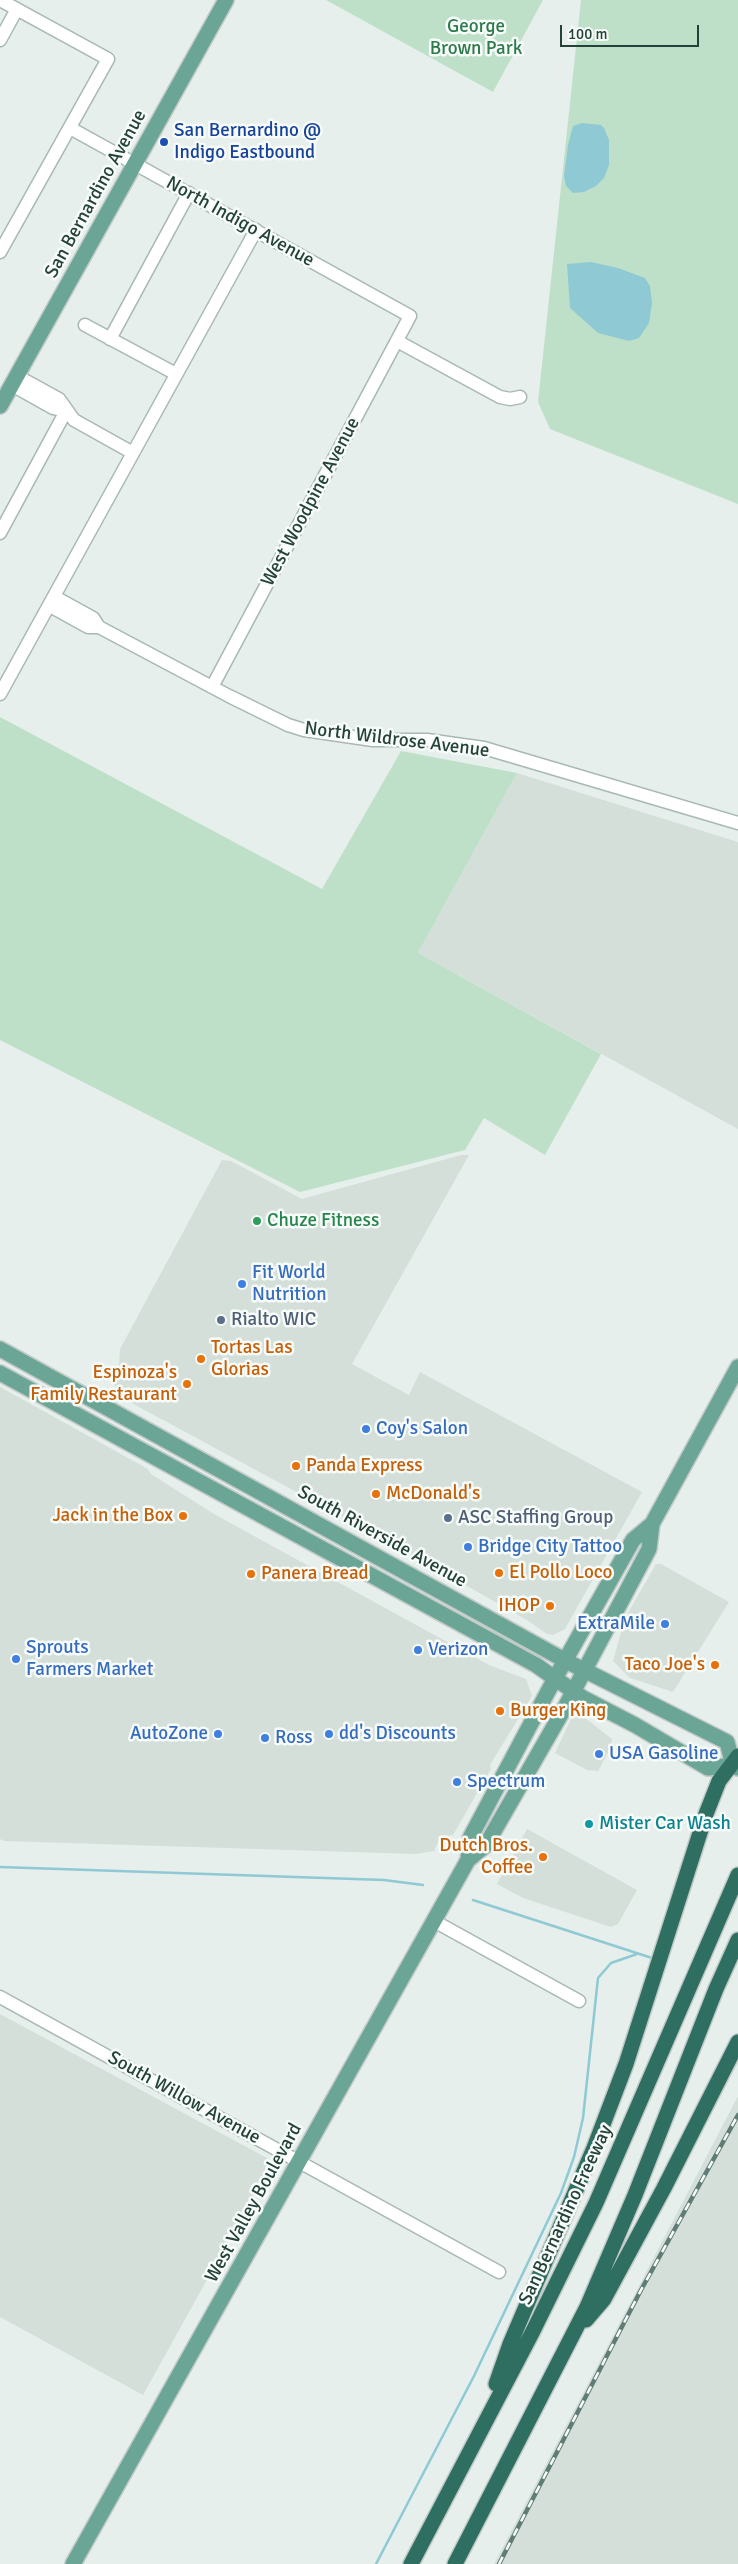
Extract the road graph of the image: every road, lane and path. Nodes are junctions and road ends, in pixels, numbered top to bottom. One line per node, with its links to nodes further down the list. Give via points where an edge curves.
1 (0, 0): 3 (street)
2 (224, 1): 6 (main road, San Bernardino Avenue)
3 (17, 9): 4 (street); 5 (street, via 108,59)
4 (0, 40)
5 (70, 128): 6 (street, North Indigo Avenue); 9 (street)
6 (136, 164): 7 (street, North Indigo Avenue); 15 (main road, San Bernardino Avenue)
7 (189, 193): 8 (street, North Indigo Avenue); 12 (street)
8 (256, 230): 10 (street, North Indigo Avenue); 14 (street)
9 (0, 252)
10 (410, 316): 13 (street, West Woodpine Avenue)
11 (84, 325): 12 (street)
12 (110, 339): 14 (street)
13 (397, 341): 16 (street, via 500,396); 22 (street, West Woodpine Avenue)
14 (176, 374): 19 (street)
15 (14, 381): 17 (main road, San Bernardino Avenue); 18 (street, via 53,408)
16 (520, 397)
17 (0, 406)
18 (66, 411): 19 (street, via 84,426); 20 (street)
19 (133, 453): 21 (street)
20 (0, 533)
21 (52, 601): 22 (street, North Wildrose Avenue, via 93,618 99,627); 23 (street)
22 (212, 687): 24 (street, North Wildrose Avenue, via 304,730 373,740 427,740 484,748)
23 (0, 694)
24 (738, 824)
25 (0, 1349): 29 (main road, South Riverside Avenue)
26 (738, 1367): 30 (main road)
27 (0, 1373): 28 (main road, South Riverside Avenue)
28 (68, 1410): 29 (main road, via 81,1406 118,1424); 31 (main road, South Riverside Avenue)
29 (132, 1422): 31 (main road, South Riverside Avenue)
30 (652, 1524): 31 (main road, West Valley Boulevard, via 633,1540); 32 (main road, West Valley Boulevard, via 649,1549)
31 (561, 1669): 32 (main road, South Riverside Avenue); 32 (main road, South Riverside Avenue); 34 (main road, West Valley Boulevard, via 470,1838)
32 (579, 1680): 33 (main road, South Riverside Avenue, via 727,1742); 33 (main road, South Riverside Avenue, via 708,1768); 34 (main road, West Valley Boulevard, via 486,1845)
33 (736, 1763): 44 (highway, via 720,1781 706,1814 622,2074 510,2344)
34 (468, 1860): 36 (main road, West Valley Boulevard)
35 (738, 1874): 44 (highway, San Bernardino Freeway, via 596,2203)
36 (434, 1922): 39 (street); 41 (main road, West Valley Boulevard)
37 (738, 1940): 43 (highway, via 635,2195)
38 (0, 1998): 41 (street, South Willow Avenue)
39 (579, 2001)
40 (738, 2042): 43 (highway, via 604,2299)
41 (300, 2161): 42 (street, South Willow Avenue); 45 (main road, West Valley Boulevard)
42 (499, 2272)
43 (574, 2332): 47 (highway)
44 (477, 2438): 46 (highway, San Bernardino Freeway)
45 (74, 2564)
46 (411, 2564)
47 (455, 2564)

